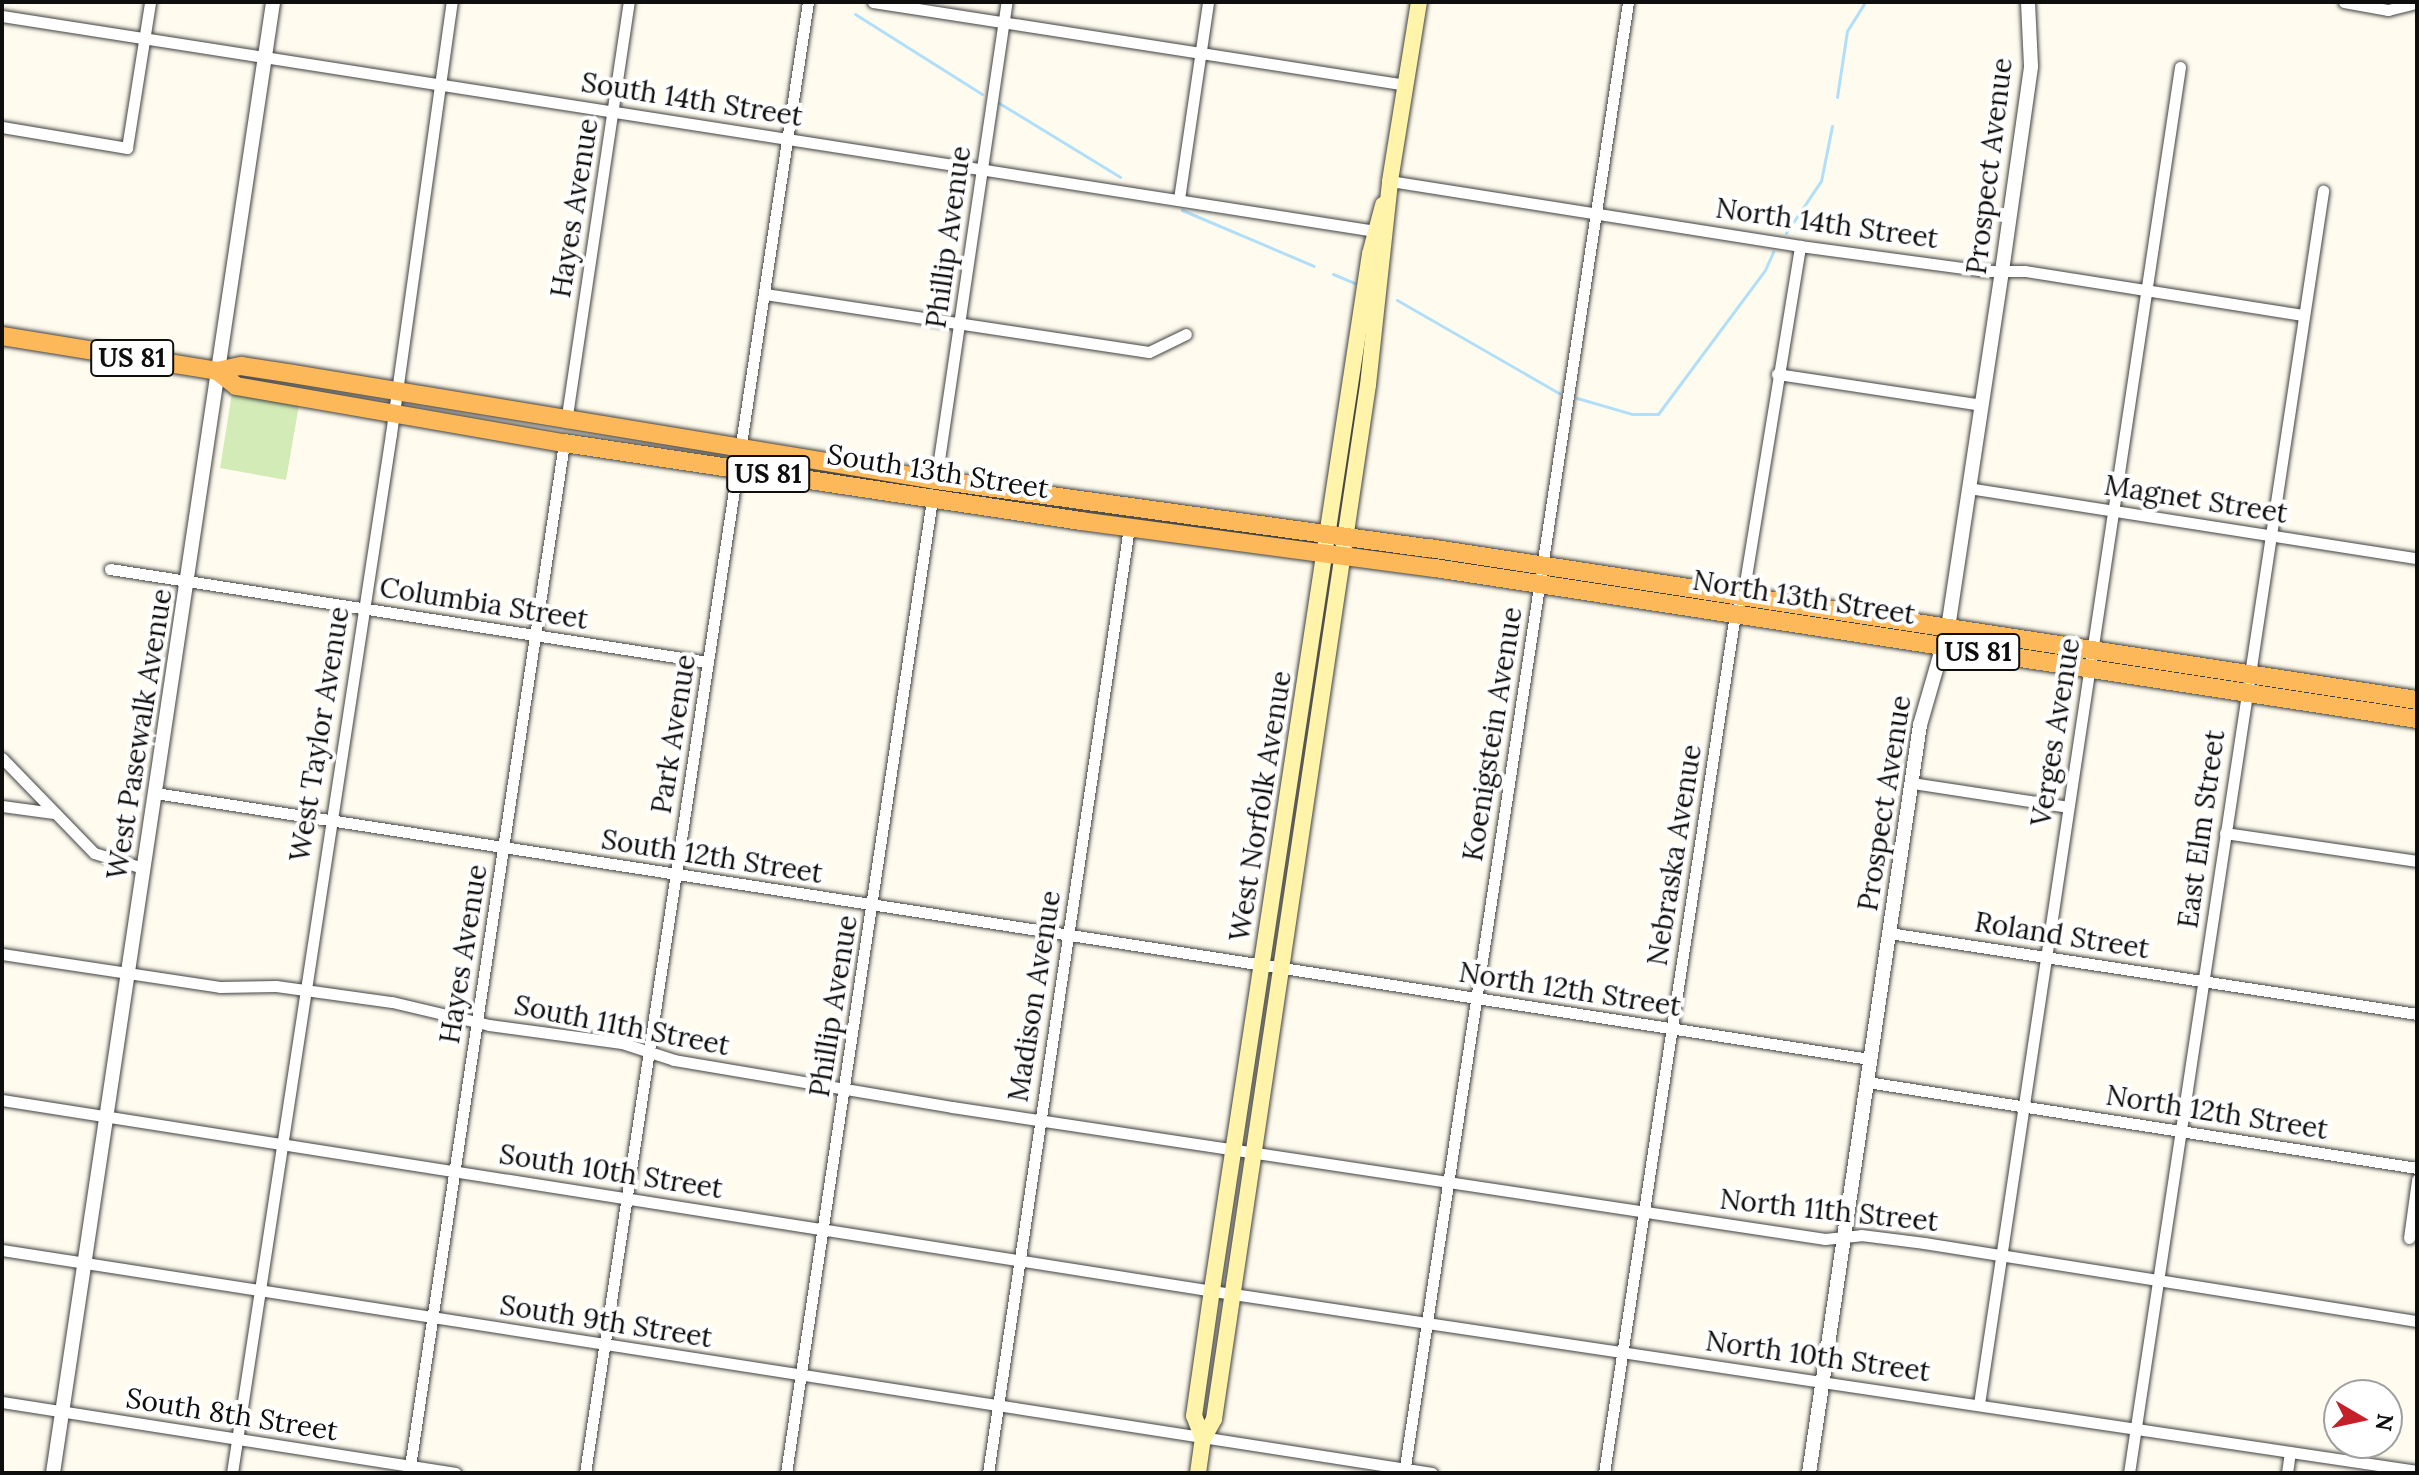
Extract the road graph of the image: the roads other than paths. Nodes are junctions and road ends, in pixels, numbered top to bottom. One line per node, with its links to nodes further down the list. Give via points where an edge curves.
1 (150, 2): 16 (street)
2 (273, 2): 18 (street, West Pasewalk Avenue)
3 (452, 2): 20 (street, West Taylor Avenue)
4 (629, 2): 22 (street, Hayes Avenue)
5 (808, 2): 24 (street, Park Avenue)
6 (873, 2): 15 (street)
7 (1007, 2): 15 (street, Phillip Avenue)
8 (1208, 2): 17 (street)
9 (1419, 2): 21 (main road, West Norfolk Avenue)
10 (1628, 2): 29 (street, Koenigstein Avenue)
11 (2028, 2): 32 (street, Prospect Avenue, via 2031,66)
12 (2344, 2): 13 (street, via 2388,10)
13 (2417, 3)
14 (2, 16): 16 (street, South 14th Street)
15 (1004, 23): 17 (street); 25 (street, Phillip Avenue)
16 (145, 37): 18 (street, South 14th Street); 23 (street, via 127,148)
17 (1201, 54): 21 (street); 28 (street)
18 (264, 56): 20 (street, South 14th Street); 39 (street, West Pasewalk Avenue)
19 (2180, 67): 33 (street, Verges Avenue)
20 (439, 83): 22 (street, South 14th Street); 41 (street, West Taylor Avenue)
21 (1406, 85): 26 (main road, West Norfolk Avenue)
22 (613, 111): 24 (street, South 14th Street); 44 (street, Hayes Avenue)
23 (2, 127)
24 (785, 137): 25 (street, South 14th Street); 34 (street, Park Avenue)
25 (983, 169): 28 (street, South 14th Street); 36 (street, Phillip Avenue)
26 (1390, 181): 29 (street, North 14th Street); 30 (main road, West Norfolk Avenue); 54 (main road, West Norfolk Avenue, via 1386,255)
27 (2323, 191): 35 (street, East Elm Street)
28 (1179, 199): 30 (street, South 14th Street)
29 (1597, 212): 31 (street, North 14th Street); 57 (street, Koenigstein Avenue)
30 (1375, 231): 54 (main road, West Norfolk Avenue)
31 (1800, 246): 32 (street, North 14th Street); 40 (street, Nebraska Avenue)
32 (2002, 271): 33 (street, North 14th Street); 42 (street, Prospect Avenue)
33 (2148, 290): 35 (street, North 14th Street); 51 (street, Verges Avenue)
34 (765, 294): 36 (street); 46 (street, Park Avenue)
35 (2304, 315): 53 (street, East Elm Street)
36 (960, 325): 37 (street, via 1149,352); 48 (street, Phillip Avenue)
37 (1186, 334)
38 (2, 336): 39 (highway, South 13th Street / US 81)
39 (217, 371): 41 (highway, South 13th Street / US 81, via 241,366); 43 (highway, South 13th Street / US 81, via 236,386); 58 (street, West Pasewalk Avenue)
40 (1777, 374): 42 (street); 59 (street, Nebraska Avenue)
41 (394, 391): 43 (street, West Taylor Avenue); 44 (highway, South 13th Street / US 81)
42 (1982, 405): 49 (street, Prospect Avenue)
43 (392, 412): 45 (highway, South 13th Street / US 81); 60 (street, West Taylor Avenue)
44 (566, 422): 46 (highway, South 13th Street / US 81)
45 (564, 443): 47 (highway, South 13th Street / US 81); 63 (street, Hayes Avenue)
46 (740, 450): 47 (street, Park Avenue); 48 (highway, South 13th Street / US 81)
47 (737, 469): 50 (highway, South 13th Street / US 81); 66 (street, Park Avenue)
48 (936, 480): 54 (highway, South 13th Street / US 81)
49 (1968, 488): 51 (street, Magnet Street); 62 (street, Prospect Avenue)
50 (932, 499): 52 (highway, South 13th Street / US 81); 82 (street, Phillip Avenue)
51 (2113, 509): 53 (street, Magnet Street); 65 (street, Verges Avenue)
52 (1129, 527): 54 (highway, South 13th Street / US 81); 84 (street, Madison Avenue)
53 (2270, 535): 55 (street, Magnet Street); 67 (street, East Elm Street)
54 (1335, 544): 57 (highway, North 13th Street / US 81); 87 (main road, West Norfolk Avenue); 88 (main road, West Norfolk Avenue)
55 (2417, 558)
56 (110, 569): 58 (street, Columbia Street)
57 (1540, 575): 59 (highway, North 13th Street / US 81); 61 (highway, North 13th Street / US 81); 92 (street, Koenigstein Avenue)
58 (189, 582): 60 (street, Columbia Street); 72 (street, West Pasewalk Avenue)
59 (1743, 595): 61 (street, Nebraska Avenue); 62 (highway, North 13th Street / US 81)
60 (363, 608): 63 (street, Columbia Street); 76 (street, West Taylor Avenue)
61 (1735, 614): 64 (highway, North 13th Street / US 81); 95 (street, Nebraska Avenue)
62 (1948, 628): 64 (street, Prospect Avenue); 65 (highway, North 13th Street / US 81)
63 (535, 635): 66 (street, Columbia Street); 78 (street, Hayes Avenue)
64 (1945, 647): 65 (highway, North 13th Street / US 81); 71 (street, Prospect Avenue, via 1925,694)
65 (2090, 659): 67 (highway, North 13th Street / US 81); 74 (street, Verges Avenue)
66 (708, 662): 81 (street, Park Avenue)
67 (2247, 683): 68 (highway, North 13th Street / US 81); 69 (highway, North 13th Street / US 81); 77 (street, East Elm Street)
68 (2417, 700)
69 (2417, 719)
70 (2, 758): 75 (street)
71 (1912, 783): 74 (street); 83 (street, Prospect Avenue)
72 (155, 793): 76 (street, South 12th Street); 80 (street, West Pasewalk Avenue)
73 (2, 806): 75 (street)
74 (2068, 807): 86 (street, Verges Avenue)
75 (54, 813): 80 (street, via 106,861)
76 (330, 822): 78 (street, South 12th Street); 91 (street, West Taylor Avenue)
77 (2225, 833): 79 (street); 90 (street, East Elm Street)
78 (503, 848): 81 (street, South 12th Street); 94 (street, Hayes Avenue)
79 (2417, 861)
80 (143, 868): 89 (street, West Pasewalk Avenue)
81 (676, 873): 82 (street, South 12th Street); 96 (street, Park Avenue)
82 (873, 906): 84 (street, South 12th Street); 99 (street, Phillip Avenue)
83 (1889, 933): 86 (street, Roland Street); 97 (street, Prospect Avenue)
84 (1068, 936): 87 (street, South 12th Street); 103 (street, Madison Avenue)
85 (2, 954): 89 (street, South 11th Street)
86 (2047, 956): 90 (street, Roland Street); 101 (street, Verges Avenue)
87 (1262, 966): 88 (street, North 12th Street); 106 (main road, West Norfolk Avenue)
88 (1281, 968): 92 (street, North 12th Street); 107 (main road, West Norfolk Avenue)
89 (129, 974): 91 (street, South 11th Street, via 220,987); 102 (street, West Pasewalk Avenue)
90 (2203, 981): 93 (street, Roland Street); 104 (street, East Elm Street)
91 (305, 990): 94 (street, South 11th Street, via 447,1011); 105 (street, West Taylor Avenue)
92 (1477, 999): 95 (street, North 12th Street); 111 (street, Koenigstein Avenue)
93 (2417, 1014)
94 (476, 1021): 96 (street, South 11th Street, via 622,1043); 109 (street, Hayes Avenue)
95 (1672, 1029): 97 (street, North 12th Street); 113 (street, Nebraska Avenue)
96 (649, 1053): 99 (street, South 11th Street); 112 (street, Park Avenue)
97 (1870, 1059): 98 (street, Prospect Avenue)
98 (1867, 1082): 101 (street, North 12th Street); 115 (street, Prospect Avenue)
99 (844, 1089): 103 (street, South 11th Street); 114 (street, Phillip Avenue)
100 (2, 1100): 102 (street, South 10th Street)
101 (2023, 1107): 104 (street, North 12th Street); 118 (street, Verges Avenue)
102 (107, 1117): 105 (street, South 10th Street); 120 (street, West Pasewalk Avenue)
103 (1039, 1120): 106 (street, South 11th Street); 119 (street, Madison Avenue)
104 (2181, 1130): 108 (street, North 12th Street); 121 (street, East Elm Street)
105 (280, 1144): 109 (street, South 10th Street); 122 (street, West Taylor Avenue)
106 (1235, 1150): 107 (street, North 11th Street); 123 (main road, West Norfolk Avenue)
107 (1253, 1153): 111 (street, North 11th Street); 124 (main road, West Norfolk Avenue)
108 (2417, 1168)
109 (455, 1171): 112 (street, South 10th Street); 125 (street, Hayes Avenue)
110 (2417, 1180): 116 (street)
111 (1450, 1182): 113 (street, North 11th Street); 126 (street, Koenigstein Avenue)
112 (627, 1197): 114 (street, South 10th Street); 128 (street, Park Avenue)
113 (1645, 1211): 115 (street, North 11th Street); 129 (street, Nebraska Avenue)
114 (824, 1229): 119 (street, South 10th Street); 130 (street, Phillip Avenue)
115 (1843, 1238): 118 (street, North 11th Street, via 1861,1235); 131 (street, Prospect Avenue)
116 (2409, 1238)
117 (2, 1250): 120 (street, South 9th Street)
118 (2002, 1256): 121 (street, North 11th Street); 133 (street, Verges Avenue)
119 (1019, 1260): 123 (street, South 10th Street); 134 (street, Madison Avenue)
120 (86, 1262): 122 (street, South 9th Street); 135 (street, West Pasewalk Avenue)
121 (2158, 1280): 127 (street, North 11th Street); 136 (street, East Elm Street)
122 (260, 1290): 125 (street, South 9th Street); 137 (street, West Taylor Avenue)
123 (1212, 1290): 124 (street, North 10th Street); 138 (main road, West Norfolk Avenue, via 1194,1416)
124 (1233, 1294): 126 (street, North 10th Street); 138 (main road, West Norfolk Avenue, via 1214,1419)
125 (431, 1318): 128 (street, South 9th Street); 140 (street, Hayes Avenue)
126 (1427, 1321): 129 (street, North 10th Street); 141 (street, Koenigstein Avenue)
127 (2417, 1321)
128 (606, 1343): 130 (street, South 9th Street); 146 (street, Park Avenue)
129 (1623, 1352): 131 (street, North 10th Street); 151 (street, Nebraska Avenue)
130 (801, 1376): 134 (street, South 9th Street); 147 (street, Phillip Avenue)
131 (1823, 1380): 133 (street, North 10th Street); 152 (street, Prospect Avenue)
132 (2, 1402): 135 (street, South 8th Street)
133 (1979, 1404): 136 (street, North 10th Street)
134 (997, 1406): 138 (street, South 9th Street); 148 (street, Madison Avenue)
135 (63, 1412): 137 (street, South 8th Street); 143 (street, West Pasewalk Avenue)
136 (2136, 1428): 139 (street, North 10th Street); 153 (street, East Elm Street)
137 (237, 1438): 140 (street, South 8th Street); 144 (street, West Taylor Avenue)
138 (1203, 1439): 141 (street, South 9th Street); 149 (main road, West Norfolk Avenue)
139 (2290, 1452): 142 (street, North 10th Street); 154 (street)
140 (409, 1469): 145 (street, South 8th Street)
141 (1405, 1471): 150 (street, South 9th Street)
142 (2417, 1471)
143 (53, 1473)
144 (232, 1473)
145 (455, 1473)
146 (585, 1473)
147 (786, 1473)
148 (988, 1473)
149 (1198, 1473)
150 (1432, 1473)
151 (1604, 1473)
152 (1809, 1473)
153 (2129, 1473)
154 (2287, 1473)

